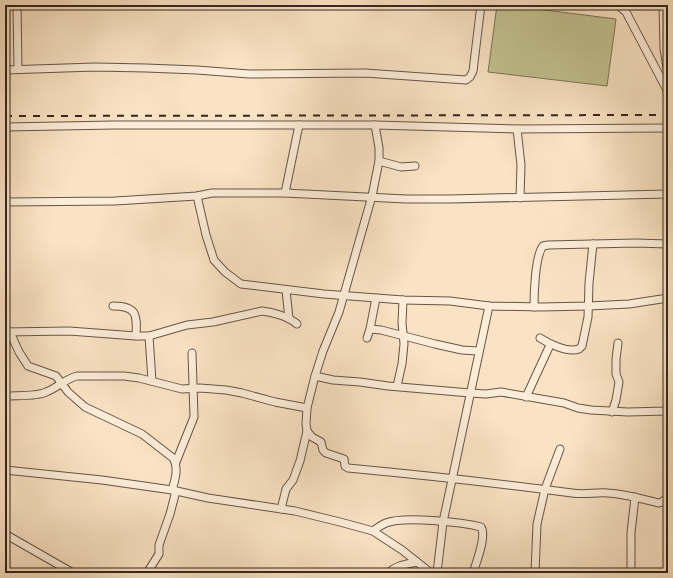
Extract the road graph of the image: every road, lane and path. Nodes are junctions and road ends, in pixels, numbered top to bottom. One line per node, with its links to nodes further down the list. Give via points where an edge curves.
1 (17, 5): 5 (street)
2 (482, 5): 5 (street, via 473,71 466,80 365,73 249,74 95,67)
3 (618, 5): 8 (street, via 626,12)
4 (664, 5): 7 (street, via 664,49)
5 (18, 69): 6 (street)
6 (5, 70)
7 (668, 70)
8 (668, 92)
9 (299, 125): 10 (street); 11 (street); 16 (street)
10 (375, 125): 13 (street); 14 (street)
11 (5, 127)
12 (668, 128): 13 (street)
13 (517, 129): 20 (street, via 521,165)
14 (379, 161): 15 (street, via 401,167); 19 (street)
15 (415, 166)
16 (285, 193): 18 (street, via 212,193); 19 (street)
17 (668, 194): 20 (street)
18 (197, 196): 21 (street, via 115,201); 24 (street, via 211,252 217,265 241,284)
19 (372, 196): 20 (street, via 406,199); 25 (street)
20 (520, 198)
21 (5, 202)
22 (594, 244): 23 (street); 31 (street); 32 (street, via 543,246 539,253)
23 (668, 244)
24 (286, 290): 25 (street); 33 (street)
25 (343, 296): 26 (street); 46 (street)
26 (376, 298): 28 (street); 35 (street)
27 (668, 298): 31 (street, via 629,304)
28 (403, 300): 30 (street, via 450,301); 39 (street)
29 (113, 306): 37 (street, via 125,307 135,312)
30 (489, 306): 32 (street); 44 (street)
31 (589, 306): 32 (street); 43 (street, via 582,346 571,350)
32 (534, 307)
33 (289, 320): 34 (street); 38 (street, via 262,310 213,322 187,325)
34 (297, 324)
35 (370, 329): 39 (street); 40 (street)
36 (8, 332): 37 (street, via 83,332); 48 (street, via 28,366 56,376)
37 (136, 336): 38 (street)
38 (149, 336): 47 (street)
39 (404, 336): 44 (street, via 462,350); 49 (street)
40 (367, 338)
41 (540, 338): 43 (street)
42 (618, 343): 56 (street, via 618,388)
43 (550, 345): 53 (street)
44 (478, 351): 51 (street)
45 (192, 353): 50 (street)
46 (314, 376): 49 (street); 54 (street)
47 (152, 381): 48 (street, via 124,376 83,375 70,377); 50 (street, via 182,389)
48 (62, 383): 52 (street, via 42,394); 59 (street, via 85,407 142,434 166,451)
49 (397, 386): 51 (street)
50 (193, 389): 54 (street, via 242,393); 59 (street, via 194,417)
51 (470, 393): 53 (street, via 501,392); 61 (street)
52 (5, 396)
53 (526, 397): 56 (street)
54 (308, 408): 57 (street)
55 (668, 411): 56 (street)
56 (612, 412)
57 (307, 431): 61 (street, via 321,442 326,453 344,459 348,468); 66 (street, via 300,461 293,480 286,489)
58 (560, 449): 62 (street)
59 (176, 462): 63 (street)
60 (5, 470): 63 (street, via 102,480)
61 (452, 479): 62 (street); 67 (street)
62 (545, 489): 64 (street); 77 (street, via 537,524)
63 (174, 491): 66 (street); 72 (street, via 170,514 159,545 159,554)
64 (635, 497): 65 (street, via 659,503); 78 (street, via 631,531)
65 (668, 497)
66 (281, 509): 68 (street)
67 (443, 522): 68 (street, via 398,520); 75 (street); 76 (street, via 478,526 483,529)
68 (372, 531): 70 (street)
69 (5, 534): 71 (street)
70 (417, 562): 73 (street, via 403,565); 74 (street)
71 (73, 573)
72 (148, 573)
73 (389, 573)
74 (431, 573)
75 (437, 573)
76 (473, 573)
77 (535, 573)
78 (631, 573)

